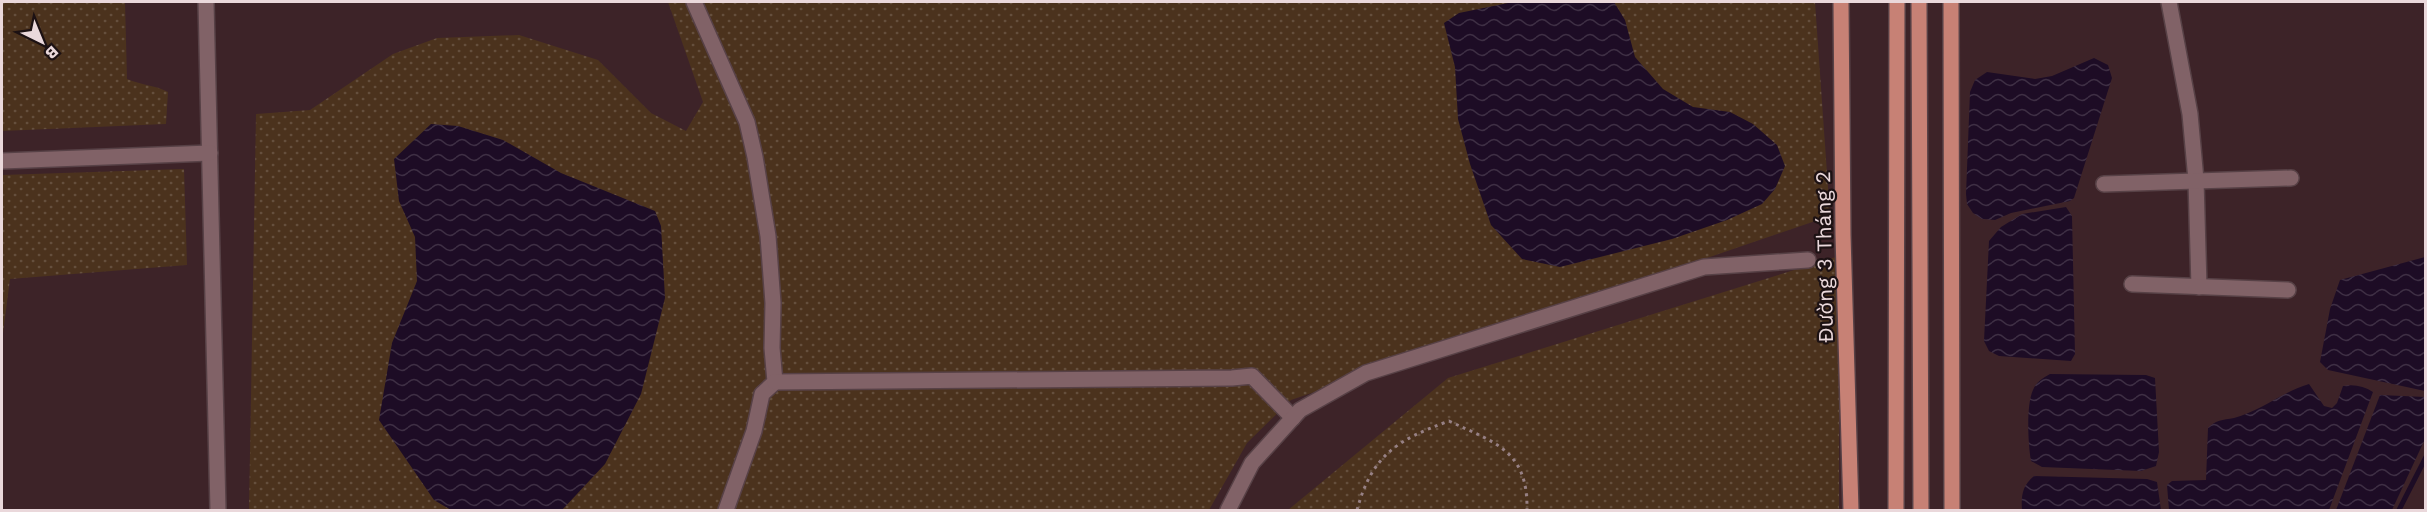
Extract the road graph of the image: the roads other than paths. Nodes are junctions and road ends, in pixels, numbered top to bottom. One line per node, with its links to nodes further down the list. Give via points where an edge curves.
1 (206, 2): 8 (street)
2 (694, 2): 17 (street, via 747,122 755,157 768,236)
3 (1841, 2): 22 (main road, Đường 3 Tháng 2)
4 (1897, 2): 23 (main road)
5 (1919, 2): 24 (main road)
6 (1951, 2): 25 (main road)
7 (2169, 2): 11 (street, via 2190,114)
8 (210, 153): 9 (street); 19 (street)
9 (2, 161)
10 (2291, 178): 11 (street)
11 (2196, 180): 12 (street); 15 (street)
12 (2104, 184)
13 (1808, 260): 18 (street, via 1704,267 1366,373 1300,410)
14 (2132, 284): 15 (street)
15 (2199, 287): 16 (street)
16 (2288, 290)
17 (775, 382): 18 (street, via 1252,376); 20 (street, via 762,394 754,431)
18 (1293, 418): 21 (street, via 1252,463)
19 (218, 510)
20 (726, 510)
21 (1228, 510)
22 (1851, 510)
23 (1896, 510)
24 (1921, 510)
25 (1952, 510)

